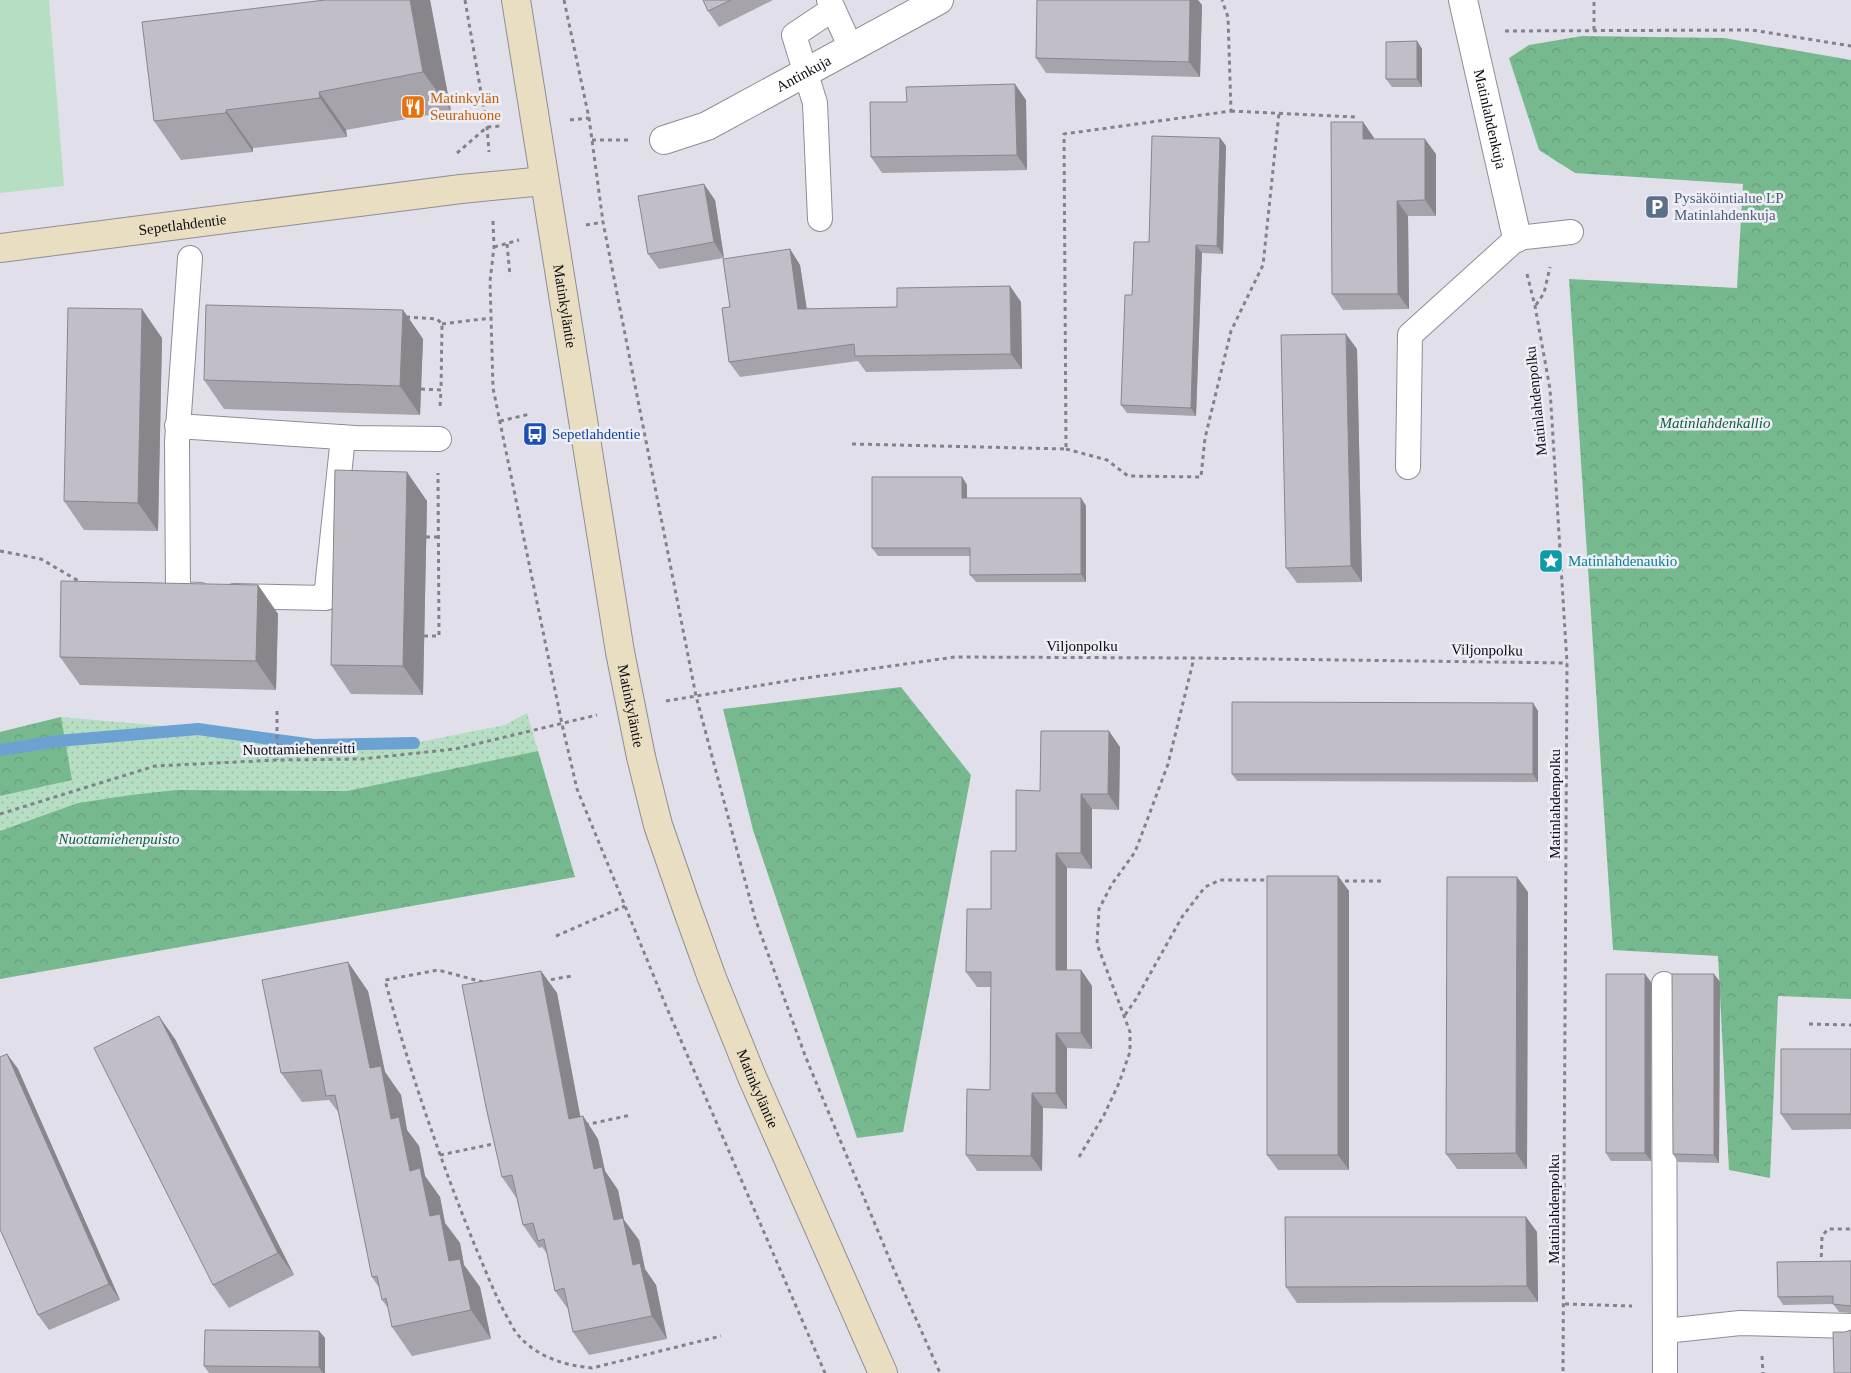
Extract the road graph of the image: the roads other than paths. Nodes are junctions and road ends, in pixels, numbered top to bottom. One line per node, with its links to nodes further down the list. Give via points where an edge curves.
1 (516, 0): 8 (main road, Matinkyläntie)
2 (939, 0): 5 (street, Antinkuja)
3 (1462, 0): 11 (street, Matinlahdenkuja)
4 (831, 5): 5 (lane); 6 (lane, via 794,35)
5 (851, 48): 6 (street, Antinkuja)
6 (806, 72): 7 (street, Antinkuja, via 707,126); 9 (lane, via 815,103)
7 (664, 140)
8 (544, 181): 12 (main road, Sepetlahdentie); 21 (main road, Matinkyläntie, bridge, via 620,652 658,825 712,978 752,1077)
9 (820, 219)
10 (1571, 232): 11 (lane)
11 (1517, 238): 17 (lane, via 1410,335)
12 (0, 248)
13 (190, 258): 14 (lane)
14 (178, 426): 15 (lane); 15 (lane, via 178,594 326,598)
15 (343, 438): 16 (lane)
16 (439, 439)
17 (1408, 467)
18 (1664, 984): 20 (lane)
19 (1851, 1326): 20 (lane, via 1740,1323)
20 (1665, 1331): 22 (lane)
21 (883, 1373)
22 (1665, 1373)

